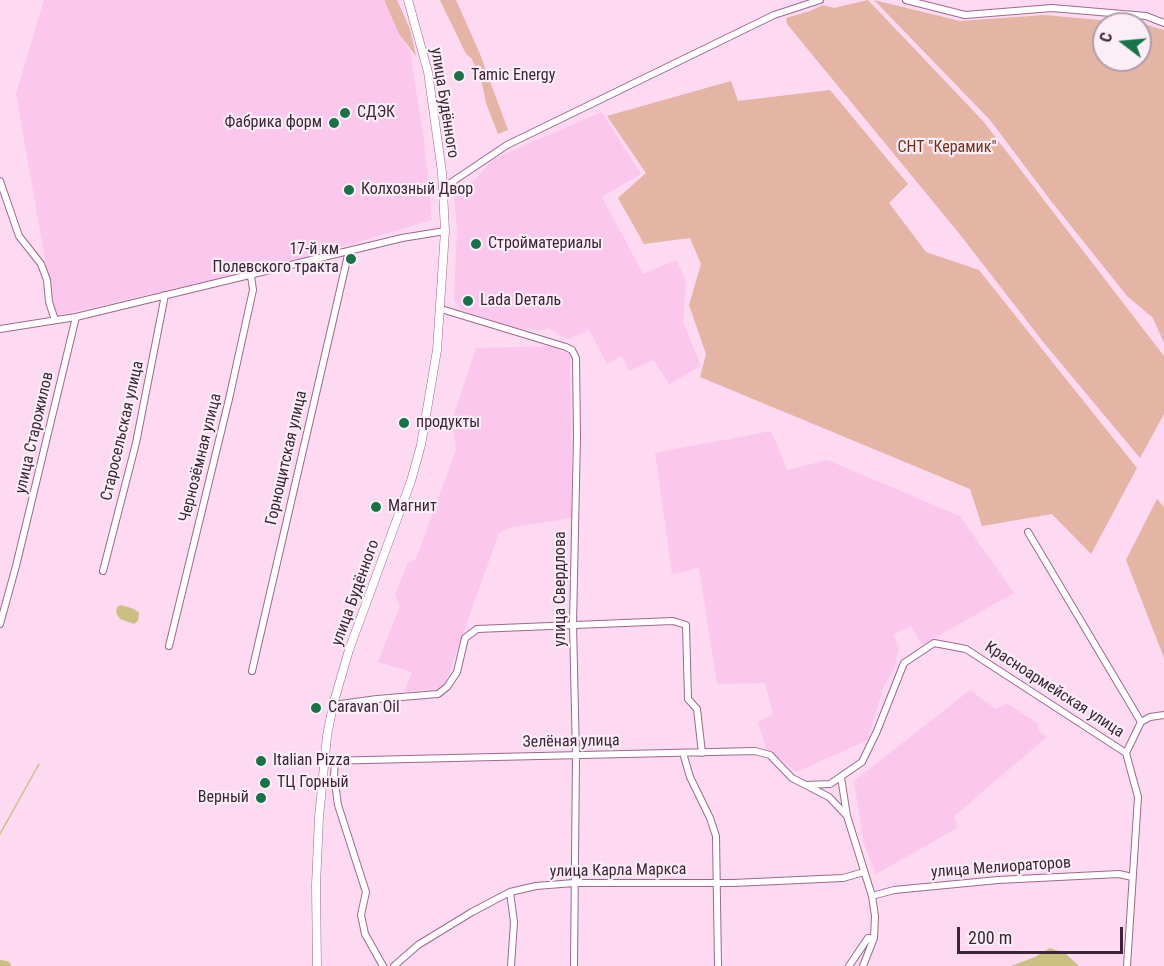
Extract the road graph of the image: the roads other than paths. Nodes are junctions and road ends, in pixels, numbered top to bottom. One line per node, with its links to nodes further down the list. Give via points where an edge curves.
1 (408, 0): 6 (main road, улица Будённого, via 428,72)
2 (820, 0): 6 (street, via 774,15 507,146)
3 (906, 0): 4 (street, via 965,15 1052,8 1146,16)
4 (1164, 23)
5 (0, 180): 13 (street, via 19,236 41,264)
6 (443, 188): 7 (main road, улица Будённого)
7 (445, 231): 8 (street); 11 (main road, улица Будённого)
8 (349, 251): 9 (street); 21 (street, Горнощитская улица)
9 (251, 276): 10 (street); 20 (street, Чернозёмная улица, via 252,290 229,399)
10 (165, 295): 12 (street); 16 (street, Старосельская улица, via 136,443)
11 (441, 309): 19 (street, улица Свердлова, via 566,347 575,354); 22 (main road, улица Будённого, via 438,351 416,463)
12 (76, 317): 13 (street); 17 (street, улица Старожилов)
13 (55, 320): 14 (street)
14 (0, 329)
15 (1028, 532): 24 (street)
16 (103, 571)
17 (3, 600): 18 (street, улица Старожилов)
18 (0, 624)
19 (573, 624): 22 (street, via 477,629 465,638 458,672 438,694); 26 (street, via 673,621 686,625 688,699 697,709); 28 (street, улица Свердлова)
20 (169, 646)
21 (252, 671)
22 (333, 705): 29 (main road, улица Будённого)
23 (1164, 715): 24 (street)
24 (1141, 722): 27 (street)
25 (683, 753): 26 (street, Зелёная улица); 28 (street, Зелёная улица); 37 (street, via 716,836)
26 (702, 753): 32 (street, Зелёная улица, via 770,755 792,778)
27 (1126, 753): 31 (street, Красноармейская улица, via 966,649 934,643 904,663 862,762); 35 (street, Красноармейская улица, via 1138,797)
28 (576, 756): 30 (street, Зелёная улица); 36 (street, улица Свердлова)
29 (323, 761): 30 (street, Зелёная улица); 41 (main road, улица Будённого, via 316,885)
30 (335, 761): 42 (street, via 338,806 366,891 361,915 365,934)
31 (841, 777): 32 (street, via 830,784); 33 (street)
32 (807, 785): 33 (street, Зелёная улица, via 829,797)
33 (847, 816): 34 (street)
34 (864, 872): 37 (street, улица Карла Маркса, via 843,878); 39 (street)
35 (1132, 877): 39 (street, улица Мелиораторов, via 1119,874 998,880 894,890); 49 (street, Красноармейская улица)
36 (574, 883): 37 (street, улица Карла Маркса); 38 (street, улица Карла Маркса); 45 (street, улица Свердлова)
37 (717, 883): 46 (street)
38 (510, 892): 43 (street, улица Карла Маркса, via 434,934); 44 (street, via 514,922)
39 (872, 896): 40 (street)
40 (874, 938): 47 (street, via 868,938); 48 (street)
41 (317, 966)
42 (383, 966)
43 (394, 966)
44 (512, 966)
45 (574, 966)
46 (718, 966)
47 (849, 966)
48 (863, 966)
49 (1127, 966)

